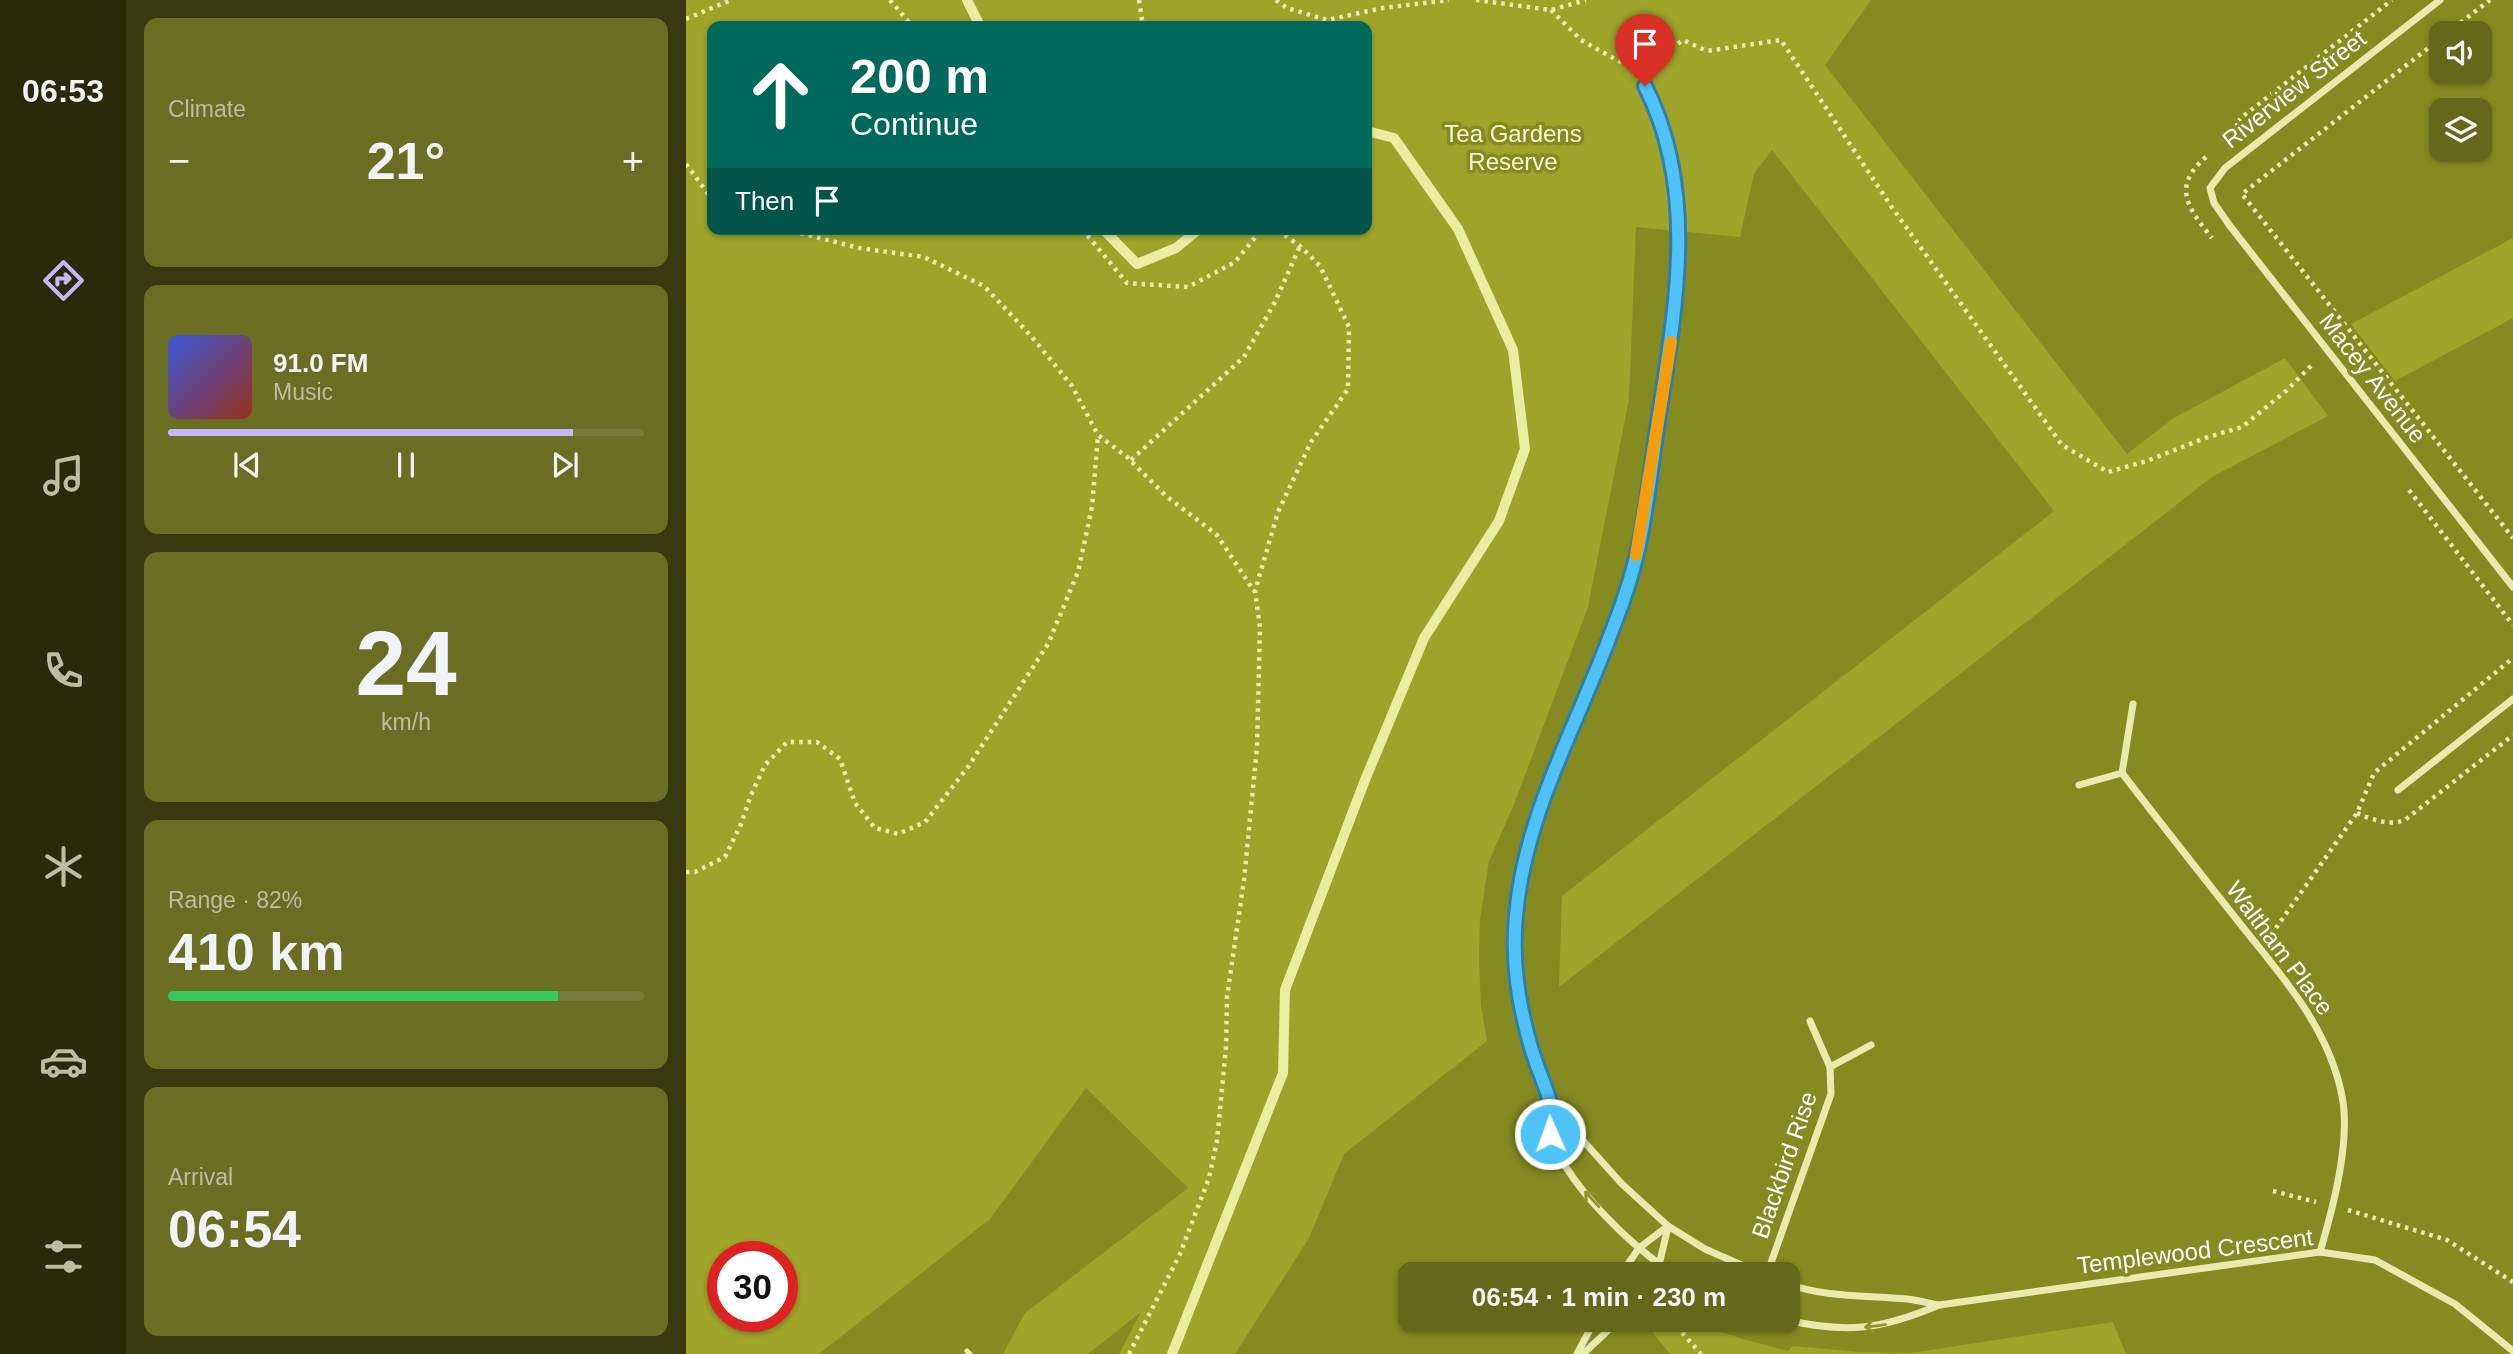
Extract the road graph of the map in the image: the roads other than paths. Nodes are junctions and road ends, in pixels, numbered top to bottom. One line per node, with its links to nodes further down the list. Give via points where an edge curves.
1 (2440, 0): 3 (street, Riverview Street, via 2225,168)
2 (1637, 72): 4 (lane, via 1667,144)
3 (2210, 188): 5 (street, Macey Avenue, via 2230,226)
4 (1680, 231): 14 (street, via 1674,317 1640,540 1612,632 1533,832 1515,917 1521,1003)
5 (2513, 587)
6 (2513, 699): 10 (street)
7 (2133, 704): 8 (street)
8 (2122, 774): 9 (street); 17 (street, Waltham Place, via 2301,1001 2337,1073 2343,1124 2333,1206)
9 (2079, 785)
10 (2398, 790)
11 (1810, 1021): 13 (street, Blackbird Rise)
12 (1871, 1045): 13 (street, Blackbird Rise)
13 (1830, 1067): 22 (street, Blackbird Rise, via 1831,1094)
14 (1551, 1105): 15 (street, via 1622,1184); 16 (street, one-way to 14, via 1584,1192 1565,1164 1550,1134)
15 (1668, 1226): 16 (street); 20 (street); 21 (street)
16 (1639, 1248): 18 (street); 19 (street)
17 (2320, 1252): 24 (street, Templewood Crescent); 28 (street, Templewood Crescent, via 2375,1260 2455,1304)
18 (1630, 1262)
19 (1655, 1262)
20 (1660, 1262)
21 (1735, 1262)
22 (1771, 1262)
23 (1800, 1287): 24 (street, Templewood Crescent, via 1847,1297)
24 (1939, 1305): 25 (street, Templewood Crescent, one-way to 25, via 1887,1325 1834,1328)
25 (1800, 1322)
26 (1589, 1332): 29 (street)
27 (1606, 1332): 30 (street)
28 (2513, 1352)
29 (1577, 1354)
30 (1583, 1354)

